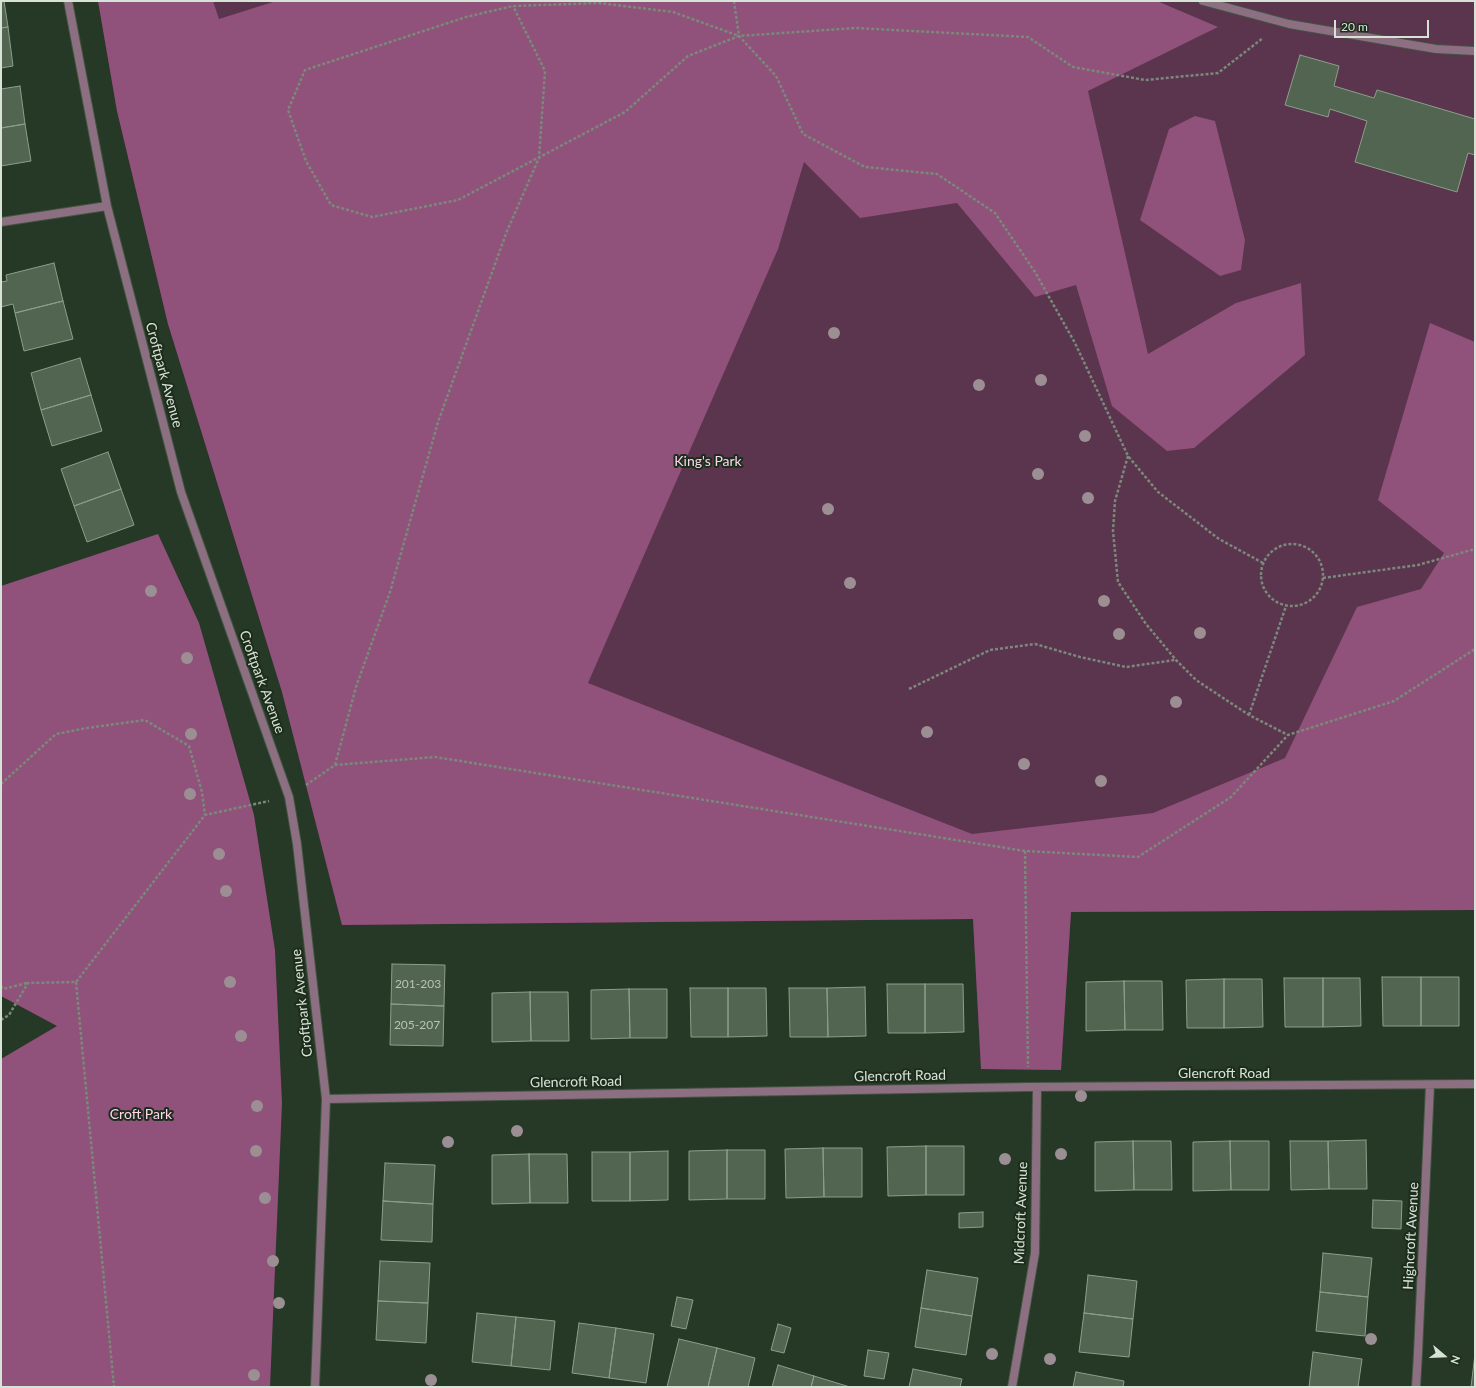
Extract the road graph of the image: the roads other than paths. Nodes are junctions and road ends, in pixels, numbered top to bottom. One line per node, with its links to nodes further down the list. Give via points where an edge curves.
1 (68, 1): 4 (street, Croftpark Avenue)
2 (1203, 1): 3 (street, via 1289,24 1436,49)
3 (1475, 52)
4 (107, 206): 5 (street); 9 (street, Croftpark Avenue, via 181,492 290,797)
5 (1, 222)
6 (1475, 1084): 7 (street, Glencroft Road)
7 (1430, 1085): 8 (street, Glencroft Road); 12 (street, Highcroft Avenue)
8 (1032, 1087): 9 (street, Glencroft Road); 11 (street, Midcroft Avenue, via 1034,1253)
9 (326, 1099): 10 (street, Croftpark Avenue)
10 (315, 1387)
11 (1012, 1387)
12 (1416, 1387)

